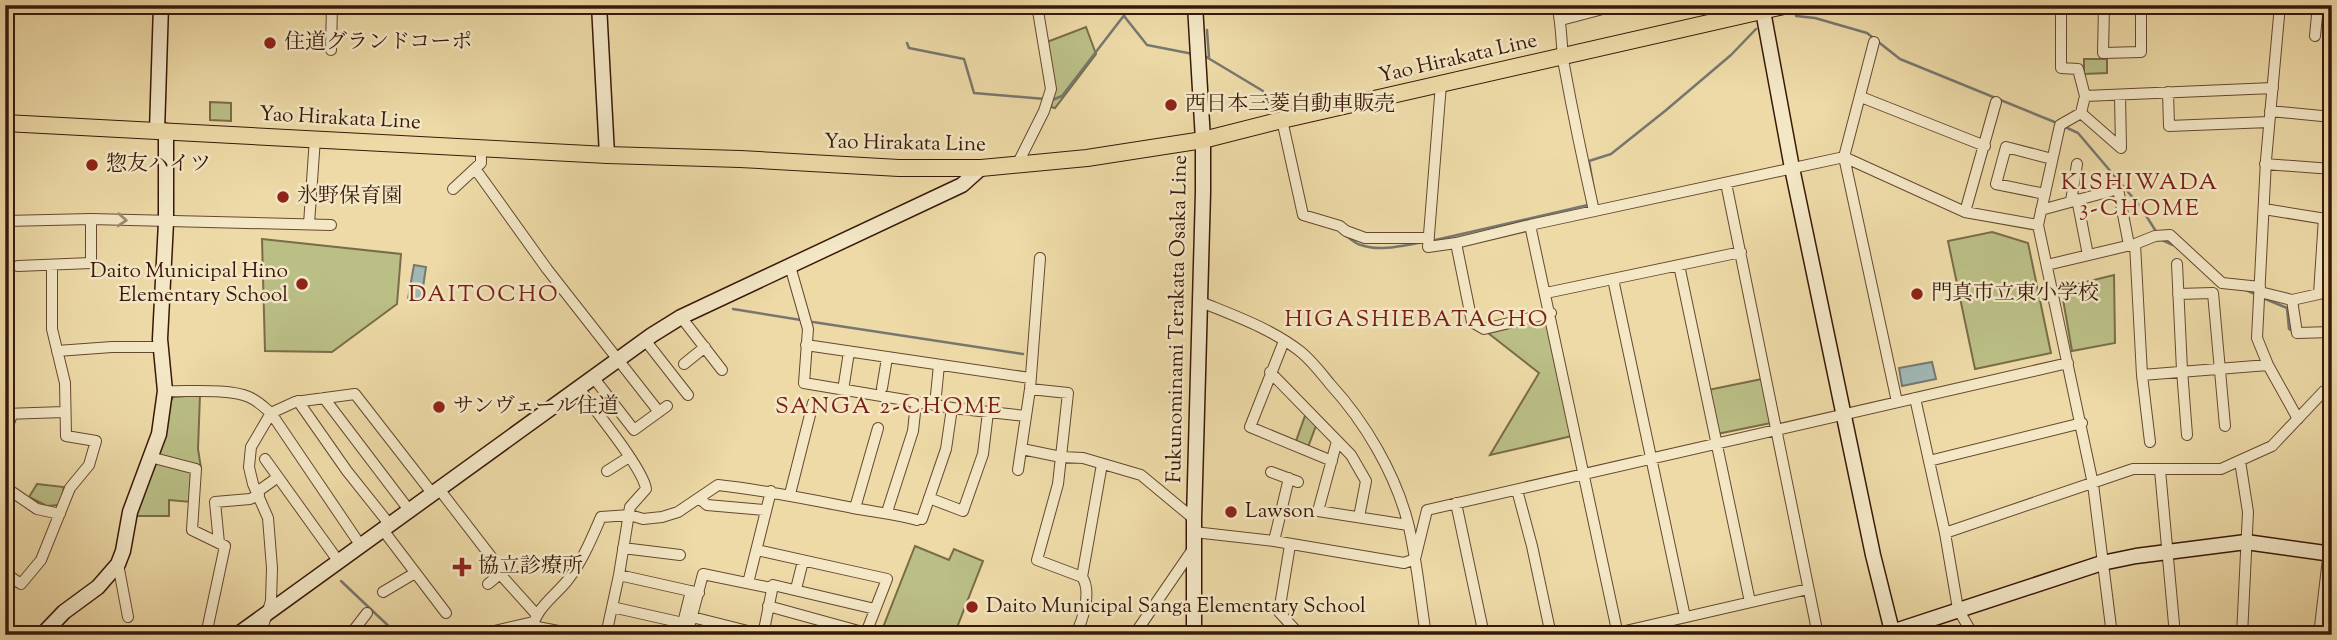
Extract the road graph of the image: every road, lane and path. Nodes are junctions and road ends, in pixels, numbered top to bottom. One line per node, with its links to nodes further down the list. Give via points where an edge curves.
1 (161, 5): 33 (street)
2 (332, 5): 18 (street)
3 (599, 5): 38 (street)
4 (1037, 5): 43 (street, via 1051,89)
5 (1195, 5): 35 (street, Fukunominami Terakata Osaka Line)
6 (1557, 5): 15 (street)
7 (1606, 5): 15 (street)
8 (1788, 5): 14 (main road, Yao Hirakata Line)
9 (2061, 5): 24 (street, via 2061,68 2078,69)
10 (2104, 5): 11 (street, via 2103,53 2141,52)
11 (2141, 5)
12 (2280, 5): 21 (street)
13 (2318, 5): 16 (street)
14 (1763, 11): 19 (main road, Yao Hirakata Line); 45 (street)
15 (1561, 20): 19 (street)
16 (2315, 36)
17 (1874, 43): 25 (street)
18 (331, 50)
19 (1563, 57): 20 (main road, Yao Hirakata Line); 54 (street)
20 (1441, 84): 30 (main road, Yao Hirakata Line); 64 (street)
21 (2273, 88): 22 (street); 27 (street)
22 (2168, 92): 23 (street); 31 (street, via 2169,126)
23 (2120, 95): 24 (street); 28 (street, via 2121,148)
24 (2085, 96): 28 (street)
25 (1861, 97): 36 (street); 39 (street)
26 (1996, 102): 36 (street)
27 (2270, 111): 29 (street); 31 (street)
28 (2081, 113): 40 (street, via 2060,125)
29 (2332, 117)
30 (1282, 120): 35 (main road, Yao Hirakata Line); 64 (street, via 1303,215 1366,238)
31 (2269, 122): 42 (street)
32 (5, 123): 33 (main road, Yao Hirakata Line)
33 (162, 131): 34 (main road, Yao Hirakata Line); 59 (street)
34 (315, 138): 37 (main road, Yao Hirakata Line); 60 (street)
35 (1202, 140): 43 (main road, Yao Hirakata Line); 81 (street, Fukunominami Terakata Osaka Line)
36 (1985, 146): 55 (street)
37 (481, 147): 38 (main road, Yao Hirakata Line); 47 (street)
38 (607, 155): 44 (main road, Yao Hirakata Line)
39 (1843, 157): 45 (street); 55 (street); 115 (street)
40 (2052, 159): 50 (street); 50 (street, via 2006,147 1996,184)
41 (2077, 164): 51 (street)
42 (2265, 164): 46 (street); 52 (street)
43 (1017, 165): 44 (main road, Yao Hirakata Line)
44 (981, 168): 75 (street, via 962,185)
45 (1792, 168): 48 (street); 124 (street)
46 (2332, 169)
47 (476, 170): 49 (street); 93 (street)
48 (1726, 183): 54 (street); 67 (street)
49 (453, 189)
50 (2045, 194): 53 (street)
51 (2074, 200): 53 (street); 66 (street, via 2118,189); 68 (street)
52 (2264, 209): 57 (street); 77 (street)
53 (2041, 210): 63 (street)
54 (1594, 211): 62 (street)
55 (1965, 212): 63 (street)
56 (91, 219): 58 (street); 59 (street, one-way to 59); 71 (street, via 91,263)
57 (2328, 219): 80 (street, via 2319,294)
58 (5, 222)
59 (166, 222): 60 (street); 88 (street)
60 (309, 224): 61 (street)
61 (331, 225)
62 (1530, 225): 65 (street); 78 (street)
63 (2038, 225): 73 (street)
64 (1429, 237): 65 (street, via 1428,247)
65 (1456, 243): 82 (street, via 1472,322 1484,329)
66 (2132, 244): 68 (street); 77 (street, via 2170,235 2222,282); 102 (street)
67 (1741, 252): 72 (street); 130 (street)
68 (2088, 255): 73 (street)
69 (1040, 258): 104 (street)
70 (2177, 264): 79 (street)
71 (52, 265): 74 (street); 90 (street, via 52,329)
72 (1679, 265): 76 (street); 135 (street)
73 (2047, 265): 94 (street)
74 (18, 266)
75 (790, 266): 83 (street); 87 (street, via 808,329)
76 (1614, 279): 78 (street); 141 (street)
77 (2260, 289): 80 (street); 97 (street, via 2257,338)
78 (1546, 293): 82 (street)
79 (2178, 293): 98 (street, via 2213,293); 100 (street)
80 (2292, 300): 84 (street, via 2297,333)
81 (1201, 302): 86 (street); 171 (street, Fukunominami Terakata Osaka Line)
82 (1550, 313): 150 (street)
83 (681, 317): 85 (street); 89 (street)
84 (2332, 332)
85 (645, 340): 93 (street); 111 (street)
86 (1284, 341): 101 (street); 169 (street, via 1304,354 1351,406 1392,478)
87 (806, 345): 91 (street); 117 (street, via 804,383)
88 (161, 346): 90 (street); 110 (street)
89 (705, 347): 95 (street); 99 (street)
90 (57, 351): 120 (street, via 65,383)
91 (849, 352): 92 (street); 105 (street)
92 (887, 358): 96 (street); 107 (street)
93 (618, 359): 103 (street); 103 (street, via 663,409 634,430)
94 (2068, 363): 113 (street); 127 (street)
95 (684, 364)
96 (939, 365): 104 (street); 118 (street)
97 (2268, 365): 98 (street); 126 (street)
98 (2220, 368): 100 (street); 128 (street)
99 (722, 370)
100 (2182, 370): 102 (street); 132 (street)
101 (1270, 372): 133 (street); 142 (street, via 1250,427)
102 (2142, 375): 134 (street)
103 (593, 377): 106 (street)
104 (1030, 377): 108 (street)
105 (844, 384)
106 (578, 387): 138 (street); 155 (street)
107 (882, 388)
108 (1030, 389): 125 (street); 139 (street, via 1068,393)
109 (2332, 389): 126 (street, via 2324,391)
110 (165, 391): 122 (street, via 245,395); 137 (street, via 159,435)
111 (688, 395)
112 (324, 398): 114 (street); 155 (street, via 355,394); 163 (street)
113 (1915, 398): 115 (street); 143 (street)
114 (298, 401): 122 (street); 172 (street)
115 (1897, 402): 124 (street)
116 (813, 403): 158 (street, via 812,425)
117 (916, 403): 118 (street); 165 (street, via 913,431)
118 (935, 405): 119 (street)
119 (952, 408): 121 (street); 160 (street, via 946,449)
120 (64, 412): 123 (street); 166 (street, via 66,436 96,440 89,465 70,488)
121 (988, 412): 125 (street); 160 (street, via 983,454 963,511)
122 (271, 413): 157 (street, via 251,447 249,467); 178 (street)
123 (9, 414): 131 (street)
124 (1844, 414): 130 (street); 216 (street)
125 (1026, 416): 136 (street)
126 (2298, 419): 144 (street, via 2272,446)
127 (2082, 423): 143 (street); 152 (street)
128 (2225, 426)
129 (878, 428): 162 (street, via 871,468)
130 (1776, 430): 135 (street); 199 (street)
131 (5, 433)
132 (2187, 435)
133 (1338, 441): 142 (street); 168 (street, via 1367,481)
134 (2150, 443)
135 (1715, 444): 141 (street); 202 (street)
136 (1022, 449): 139 (street); 146 (street)
137 (150, 457): 176 (street, via 196,469 192,530); 189 (street)
138 (629, 457): 148 (street); 167 (street, via 646,489)
139 (1061, 457): 145 (street); 194 (street, via 1037,561)
140 (265, 459): 151 (street)
141 (1651, 459): 150 (street); 211 (street)
142 (1332, 461): 168 (street, via 1318,511)
143 (1929, 461): 173 (street)
144 (2240, 461): 147 (street, via 2221,469); 175 (street, via 2248,512)
145 (1102, 464): 171 (street, via 1141,475); 194 (street)
146 (1018, 470)
147 (2160, 470): 152 (street, via 2133,469); 182 (street)
148 (607, 471)
149 (1271, 472): 174 (street, via 1293,480)
150 (1585, 474): 154 (street); 215 (street)
151 (278, 477): 157 (street); 187 (street)
152 (2093, 484): 173 (street); 188 (street)
153 (5, 487): 166 (street, via 37,509)
154 (1517, 489): 161 (street); 233 (street)
155 (436, 491): 163 (street); 190 (street)
156 (771, 491): 158 (street); 159 (street, via 718,485); 164 (street)
157 (258, 494): 176 (street, via 215,502); 207 (street, via 268,518)
158 (790, 494): 162 (street)
159 (699, 498): 164 (street, via 707,505); 167 (street, via 662,517 643,519)
160 (929, 498): 165 (street, via 920,520)
161 (1456, 503): 185 (street, via 1427,510); 232 (street)
162 (855, 508): 165 (street)
163 (409, 510): 172 (street)
164 (765, 510): 181 (street)
165 (887, 512)
166 (60, 514): 191 (street, via 41,559 21,584)
167 (629, 514): 179 (street); 213 (street, via 601,517 586,553)
168 (1359, 517): 169 (street)
169 (1408, 525): 185 (street)
170 (2332, 525): 183 (street)
171 (1194, 526): 174 (street); 180 (street, Fukunominami Terakata Osaka Line)
172 (386, 528): 178 (street); 192 (street)
173 (1945, 533): 206 (street)
174 (1274, 541): 177 (street)
175 (2246, 542): 182 (street); 183 (street); 238 (street)
176 (219, 543): 218 (street, via 225,546)
177 (1290, 545): 185 (street, via 1404,563); 230 (street, via 1279,612)
178 (361, 546): 187 (street)
179 (623, 548): 184 (street); 193 (street)
180 (1194, 548): 228 (street); 229 (street, Fukunominami Terakata Osaka Line)
181 (757, 550): 186 (street); 196 (street)
182 (2167, 552): 188 (street); 237 (street)
183 (2330, 553): 239 (street)
184 (680, 555)
185 (1415, 559): 231 (street)
186 (803, 561): 198 (street); 205 (street, via 887,579)
187 (339, 562): 207 (street)
188 (2102, 563): 206 (street); 236 (street)
189 (118, 564): 210 (street); 217 (street)
190 (499, 567)
191 (5, 573)
192 (415, 573): 200 (street); 209 (street)
193 (619, 575): 201 (street); 204 (street)
194 (1082, 577): 227 (street, via 1086,587 1082,623)
195 (488, 583): 213 (street, via 500,574)
196 (748, 583): 197 (street); 201 (street, via 703,574)
197 (771, 588): 198 (street, via 773,584); 203 (street)
198 (796, 589): 205 (street)
199 (1808, 589): 202 (street); 234 (street)
200 (383, 592)
201 (695, 592): 212 (street)
202 (1750, 602): 211 (street)
203 (768, 606): 205 (street, via 866,633); 226 (street)
204 (612, 607): 212 (street); 223 (street)
205 (875, 609)
206 (1958, 609): 216 (street); 235 (street)
207 (269, 611): 219 (street); 220 (street)
208 (367, 613): 221 (street)
209 (446, 613)
210 (128, 617)
211 (1685, 617): 215 (street)
212 (687, 620): 224 (street); 225 (street); 226 (street)
213 (533, 624): 214 (street); 222 (street)
214 (490, 632)
215 (1615, 634)
216 (1890, 634)
217 (42, 635)
218 (206, 635)
219 (237, 635)
220 (260, 635)
221 (350, 635)
222 (579, 635)
223 (606, 635)
224 (680, 635)
225 (687, 635)
226 (763, 635)
227 (1075, 635)
228 (1134, 635)
229 (1194, 635)
230 (1300, 635)
231 (1426, 635)
232 (1484, 635)
233 (1551, 635)
234 (1818, 635)
235 (1973, 635)
236 (2112, 635)
237 (2175, 635)
238 (2242, 635)
239 (2319, 635)

